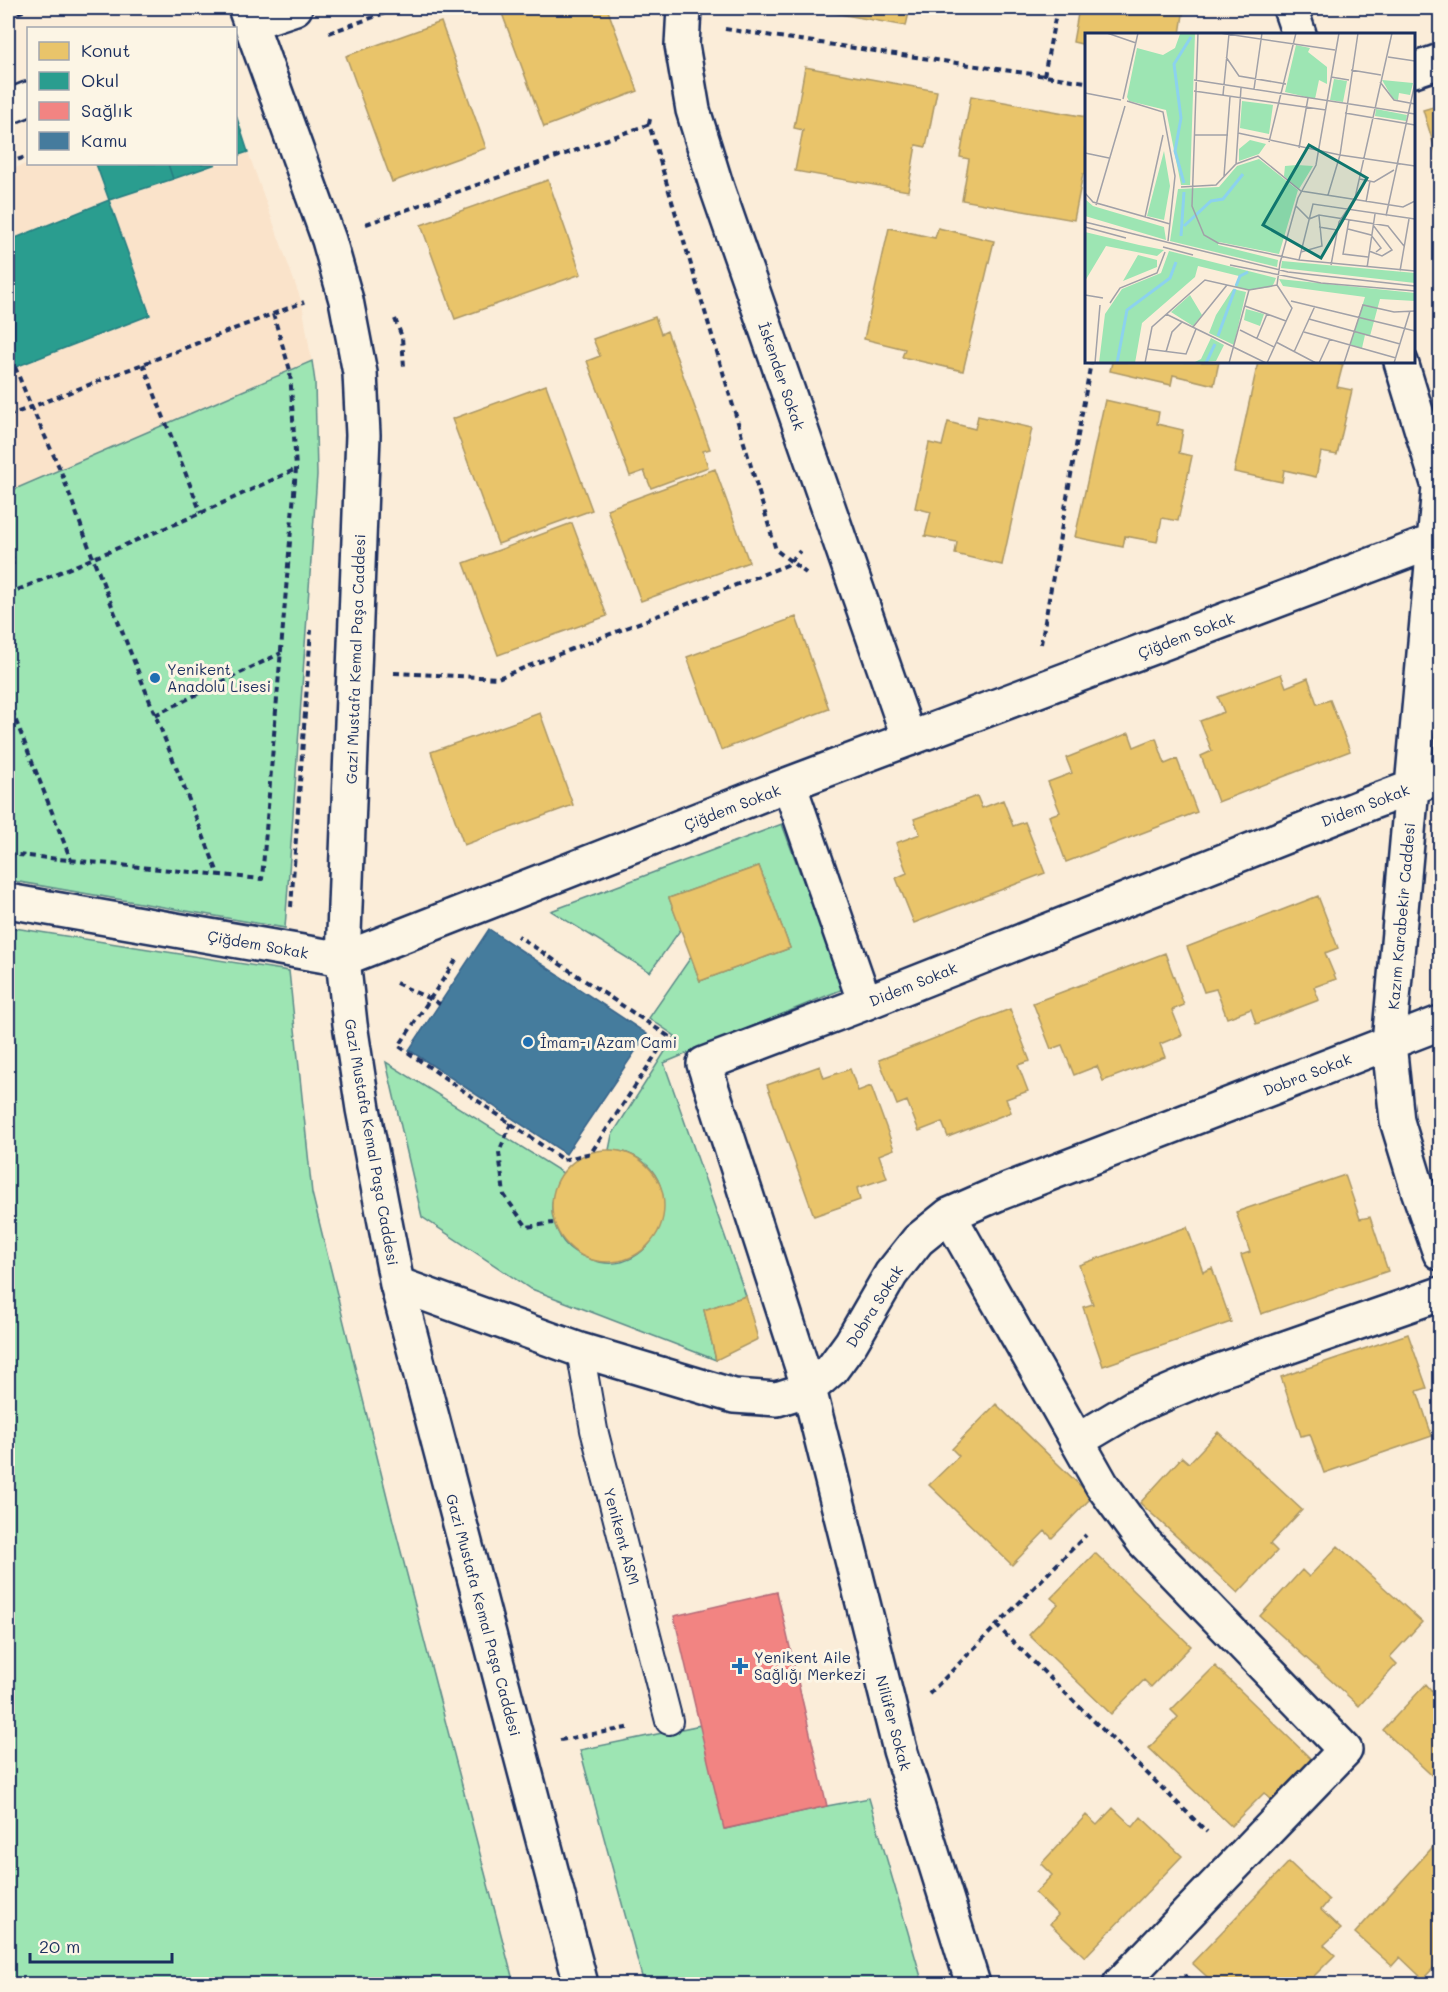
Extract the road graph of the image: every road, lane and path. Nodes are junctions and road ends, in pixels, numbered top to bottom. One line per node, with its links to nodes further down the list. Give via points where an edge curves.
1 (31, 8): 6 (path)
2 (296, 8): 7 (street)
3 (1057, 8): 11 (path)
4 (1290, 8): 8 (street)
5 (684, 15): 11 (path); 15 (street, İskender Sokak, via 682,45)
6 (8, 17)
7 (242, 20): 20 (street, Gazi Mustafa Kemal Paşa Caddesi)
8 (1299, 33)
9 (1440, 61): 10 (street)
10 (1415, 69)
11 (1044, 76): 12 (path)
12 (1085, 82)
13 (27, 99): 14 (street)
14 (8, 106)
15 (693, 110): 17 (path); 31 (street, İskender Sokak)
16 (650, 112): 17 (path)
17 (649, 124): 20 (path); 35 (path, via 776,550)
18 (27, 156): 19 (path)
19 (8, 163)
20 (329, 240): 41 (street, Gazi Mustafa Kemal Paşa Caddesi, via 360,373 363,435)
21 (302, 303): 22 (path)
22 (273, 314): 25 (path); 29 (path, via 290,370)
23 (1091, 363): 42 (path)
24 (1401, 363): 32 (street, Kazım Karabekir Caddesi, via 1439,487)
25 (143, 364): 27 (path); 30 (path)
26 (15, 367): 27 (path)
27 (31, 406): 28 (path); 34 (path, via 60,469)
28 (8, 416)
29 (297, 468): 30 (path); 40 (path)
30 (201, 513): 34 (path)
31 (831, 516): 35 (path); 45 (street, İskender Sokak)
32 (1438, 540): 42 (street, Çiğdem Sokak); 46 (street, Kazım Karabekir Caddesi)
33 (8, 543): 36 (path, via 14,563)
34 (93, 558): 38 (path); 44 (path)
35 (791, 561): 37 (path); 41 (path, via 498,678)
36 (8, 566)
37 (811, 576)
38 (8, 594)
39 (311, 629): 52 (path)
40 (281, 653): 44 (path); 50 (path, via 262,879)
41 (354, 672): 55 (street, Gazi Mustafa Kemal Paşa Caddesi)
42 (1032, 692): 45 (street, Çiğdem Sokak)
43 (8, 701): 49 (path)
44 (155, 715): 50 (path)
45 (909, 739): 47 (street, Çiğdem Sokak)
46 (1426, 782): 57 (street, Didem Sokak); 60 (street, Kazım Karabekir Caddesi)
47 (789, 784): 55 (street, Çiğdem Sokak); 57 (street)
48 (8, 854): 49 (path)
49 (70, 860): 50 (path)
50 (218, 873)
51 (8, 901): 55 (street, Çiğdem Sokak)
52 (290, 913)
53 (515, 935): 61 (path, via 668,1036 591,1152 563,1160)
54 (461, 953): 56 (path)
55 (343, 959): 56 (path); 65 (street, Gazi Mustafa Kemal Paşa Caddesi, via 363,1109)
56 (430, 999): 58 (path); 61 (path, via 399,1046)
57 (865, 1003): 68 (street, Didem Sokak, via 704,1064)
58 (440, 1004)
59 (1440, 1023): 60 (street, Dobra Sokak)
60 (1389, 1043): 62 (street, Dobra Sokak); 64 (street, Kazım Karabekir Caddesi, via 1397,1121)
61 (511, 1123): 63 (path, via 499,1152 504,1196 527,1227)
62 (949, 1215): 68 (street, Dobra Sokak, via 911,1248 891,1274 851,1343 832,1369); 69 (street)
63 (554, 1223)
64 (1440, 1253)
65 (397, 1284): 67 (street, Dobra Sokak); 74 (street, Gazi Mustafa Kemal Paşa Caddesi)
66 (1440, 1294): 69 (street, via 1216,1372 1134,1407)
67 (580, 1350): 68 (street, Dobra Sokak, via 734,1396 777,1399); 72 (lane, Yenikent ASM, via 594,1430)
68 (809, 1389): 73 (street, Nilüfer Sokak)
69 (1077, 1441): 70 (street)
70 (1116, 1504): 71 (path); 75 (street, via 1143,1540 1345,1750)
71 (996, 1625): 73 (path); 75 (path)
72 (669, 1720): 74 (path)
73 (895, 1728): 77 (street, Nilüfer Sokak)
74 (520, 1748): 76 (street, Gazi Mustafa Kemal Paşa Caddesi)
75 (1237, 1862): 78 (street)
76 (581, 1984)
77 (973, 1984)
78 (1120, 1984)

